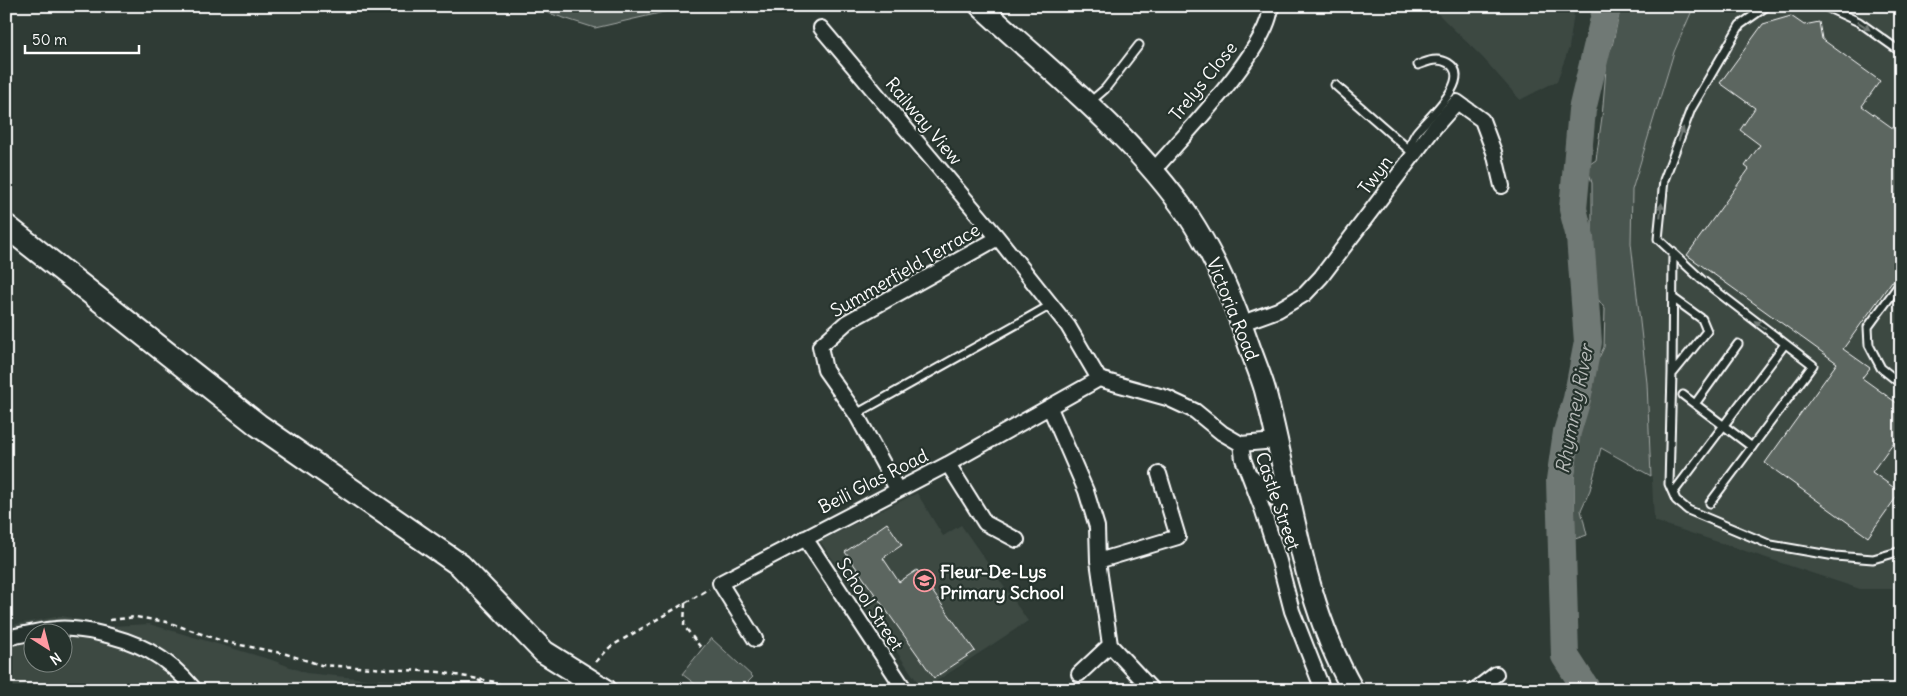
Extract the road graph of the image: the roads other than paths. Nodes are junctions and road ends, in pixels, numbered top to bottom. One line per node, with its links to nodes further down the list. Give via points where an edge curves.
1 (980, 6): 10 (main road, Victoria Road)
2 (1766, 6): 16 (lane, one-way to 2, via 1658,239 1664,180 1691,109 1740,25)
3 (1824, 6): 7 (lane, one-way to 7, via 1858,22)
4 (1271, 7): 12 (street, Trelys Close, via 1264,33 1251,54)
5 (821, 28): 15 (street, Railway View)
6 (1139, 45): 10 (lane, via 1105,89)
7 (1901, 52)
8 (1418, 65): 11 (lane, via 1429,60 1442,60 1454,68 1455,73 1447,98 1415,134 1411,144)
9 (1334, 85): 11 (lane)
10 (1088, 104): 12 (main road, Victoria Road)
11 (1414, 154): 13 (street, Twyn, via 1458,102 1482,120); 20 (street, Twyn, via 1305,294 1278,310)
12 (1153, 171): 20 (main road, Victoria Road, via 1215,260)
13 (1502, 186)
14 (6, 226): 51 (main road, via 258,425 460,565 544,652)
15 (998, 238): 19 (street, Railway View); 29 (street, Summerfield Terrace, via 847,322 820,346 825,370)
16 (1673, 252): 18 (lane); 22 (lane, one-way to 16, via 1702,280)
17 (1901, 282): 25 (lane, via 1868,327 1869,345 1881,368)
18 (1673, 298): 23 (lane); 23 (lane, via 1702,320 1707,331)
19 (1051, 305): 24 (street, Railway View, via 1068,326); 29 (lane)
20 (1242, 323): 31 (main road, Victoria Road, via 1265,389)
21 (1738, 344): 27 (lane)
22 (1785, 344): 30 (lane); 33 (lane, via 1813,365)
23 (1672, 373): 38 (lane, via 1669,484)
24 (1099, 379): 28 (street, Beili Glas Road); 32 (street, Castle Street, via 1167,398 1195,410)
25 (1901, 384)
26 (1683, 395): 27 (lane)
27 (1695, 404): 30 (lane)
28 (1050, 408): 34 (street, Beili Glas Road); 44 (street, via 1086,491 1096,526)
29 (856, 414): 37 (street, Summerfield Terrace)
30 (1724, 426): 33 (lane); 38 (lane)
31 (1276, 441): 32 (street); 40 (main road, Victoria Road)
32 (1240, 444): 36 (street, Castle Street)
33 (1752, 446): 39 (lane)
34 (948, 464): 37 (street, Beili Glas Road); 42 (street, via 985,522)
35 (1159, 474): 44 (street, via 1178,538)
36 (1248, 474): 40 (street); 54 (street, Castle Street, via 1276,552 1292,611)
37 (897, 489): 41 (street, Beili Glas Road)
38 (1673, 493): 43 (lane, via 1688,510 1771,545 1873,559)
39 (1710, 503)
40 (1292, 514): 55 (main road, Victoria Road, via 1308,581 1325,631)
41 (805, 538): 46 (street, Beili Glas Road, via 720,583); 52 (street, School Street)
42 (1017, 540)
43 (1901, 551)
44 (1098, 561): 47 (street)
45 (6, 638): 50 (street, via 57,628 113,636 139,645 165,660)
46 (755, 639)
47 (1110, 645): 48 (street); 53 (street)
48 (1079, 674)
49 (1496, 674): 56 (street)
50 (195, 690)
51 (605, 690)
52 (905, 690)
53 (1152, 690)
54 (1324, 690)
55 (1353, 690)
56 (1475, 690)

